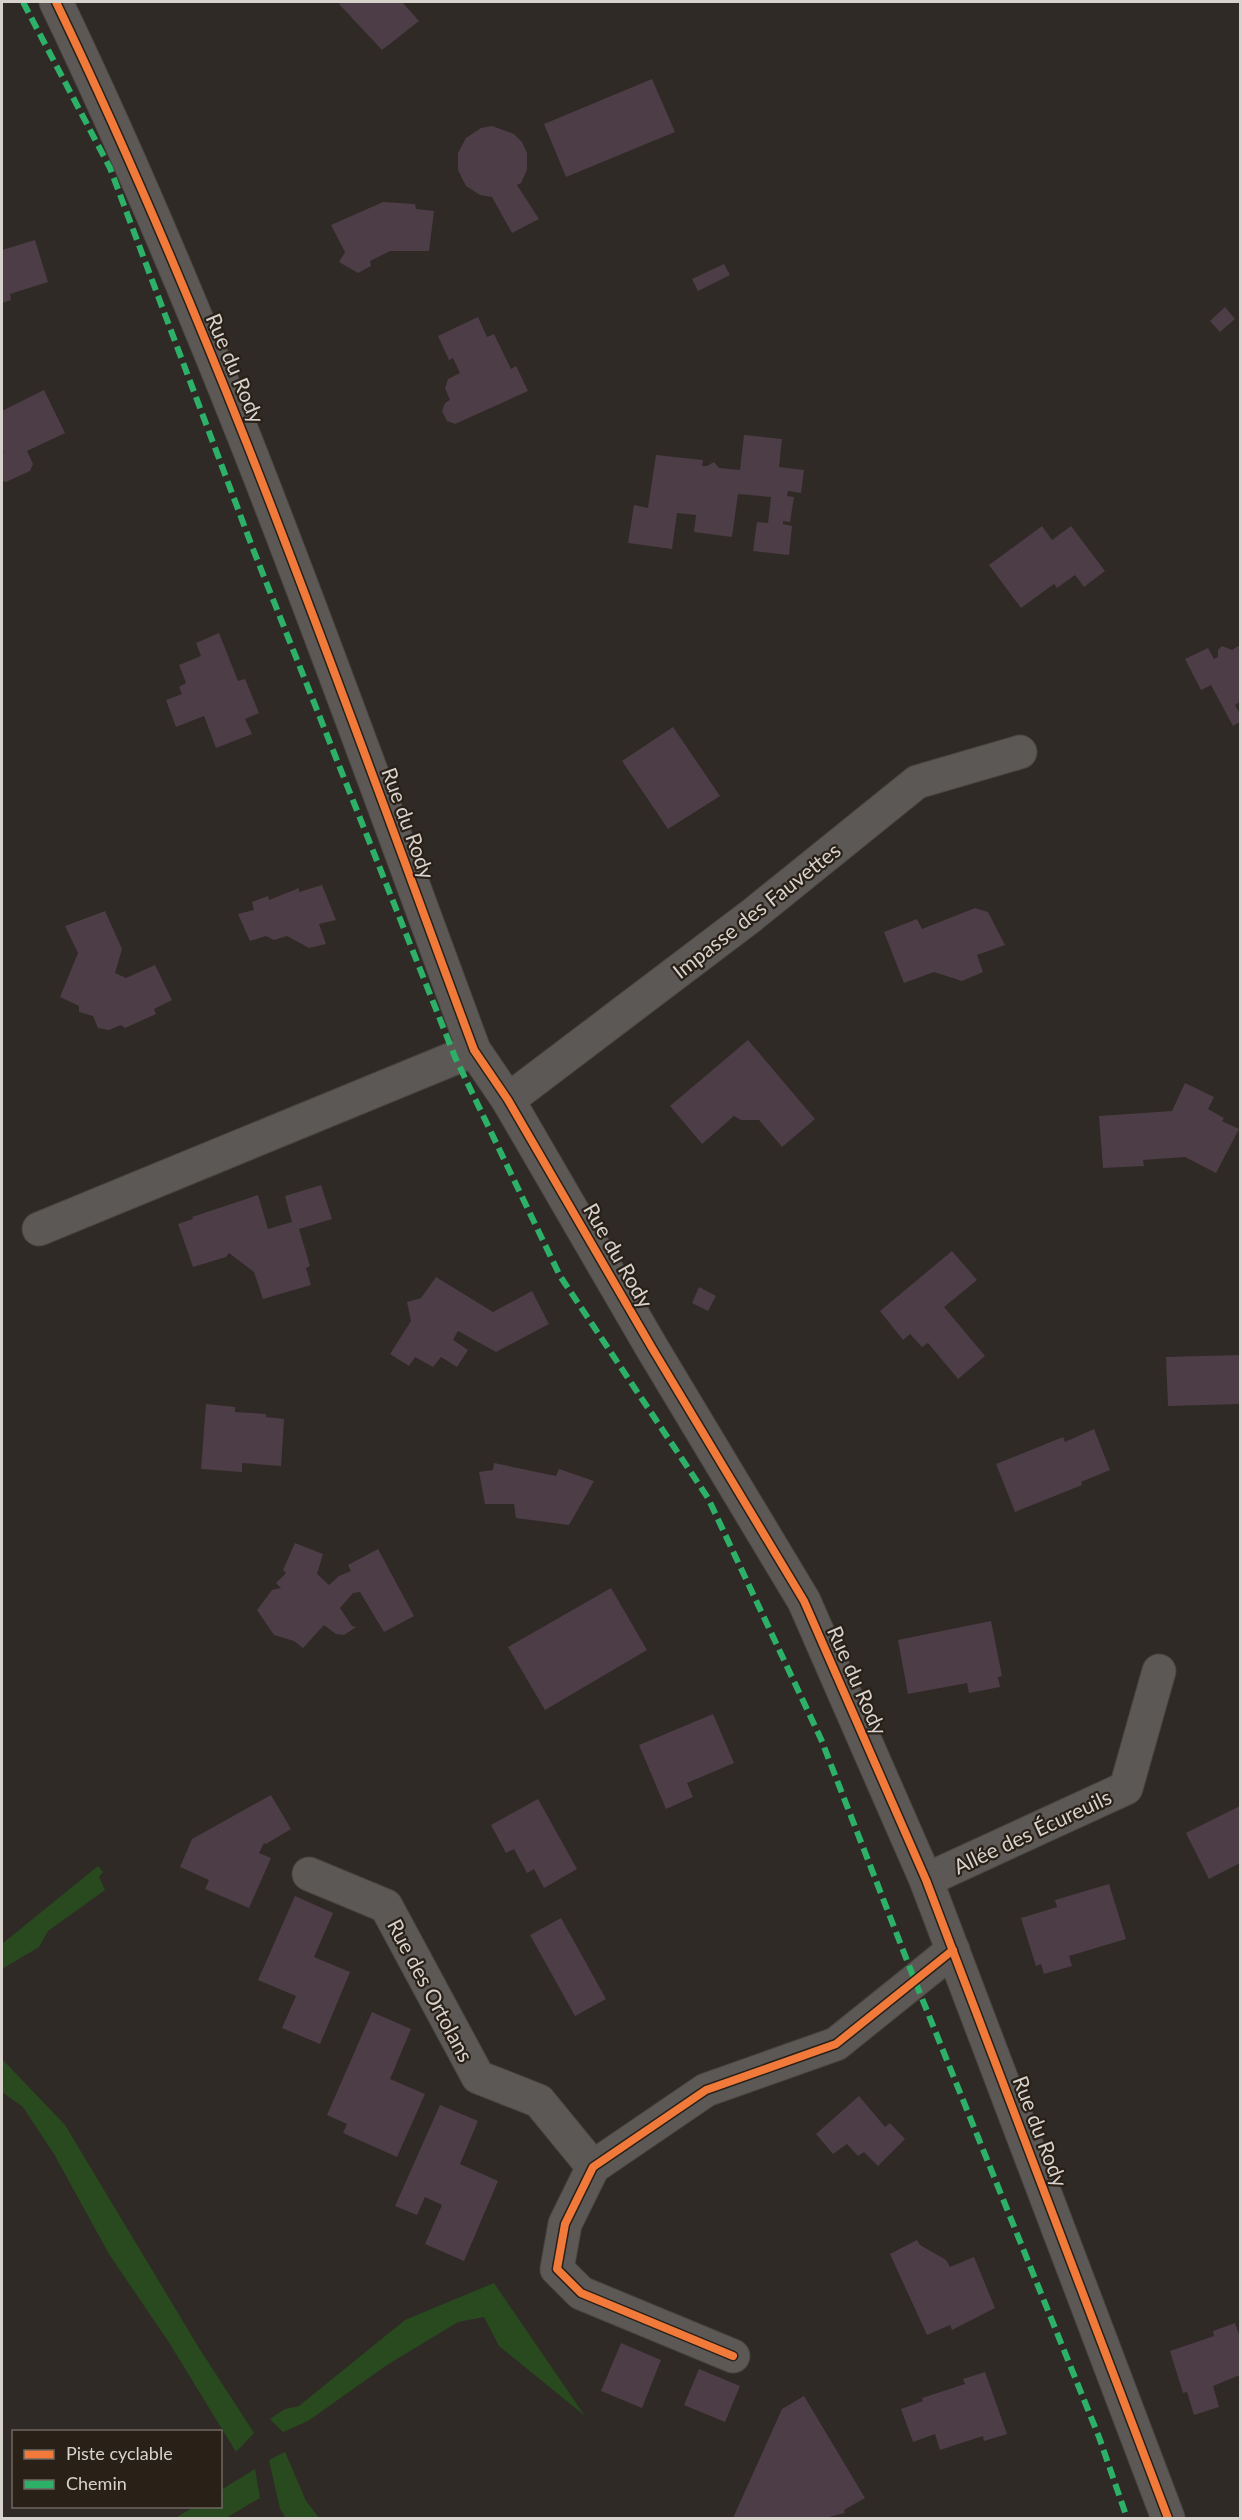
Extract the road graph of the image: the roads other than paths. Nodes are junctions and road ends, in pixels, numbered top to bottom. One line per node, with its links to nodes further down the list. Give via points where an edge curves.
1 (56, 2): 3 (street, Rue du Rody, via 113,120 256,462)
2 (1020, 752): 4 (street, Impasse des Fauvettes, via 917,782 751,916)
3 (474, 1050): 4 (street, Rue du Rody); 5 (street)
4 (508, 1100): 8 (street, Rue du Rody, via 804,1601)
5 (39, 1228)
6 (1159, 1671): 8 (street, Allée des Écureuils, via 1126,1788)
7 (309, 1874): 10 (street, Rue des Ortolans, via 386,1906 478,2077 539,2101)
8 (926, 1880): 9 (street, Rue du Rody)
9 (953, 1950): 10 (street, via 836,2044 706,2090); 12 (street, Rue du Rody)
10 (593, 2167): 11 (street, via 565,2224 557,2269 581,2293)
11 (733, 2356)
12 (1168, 2518)

